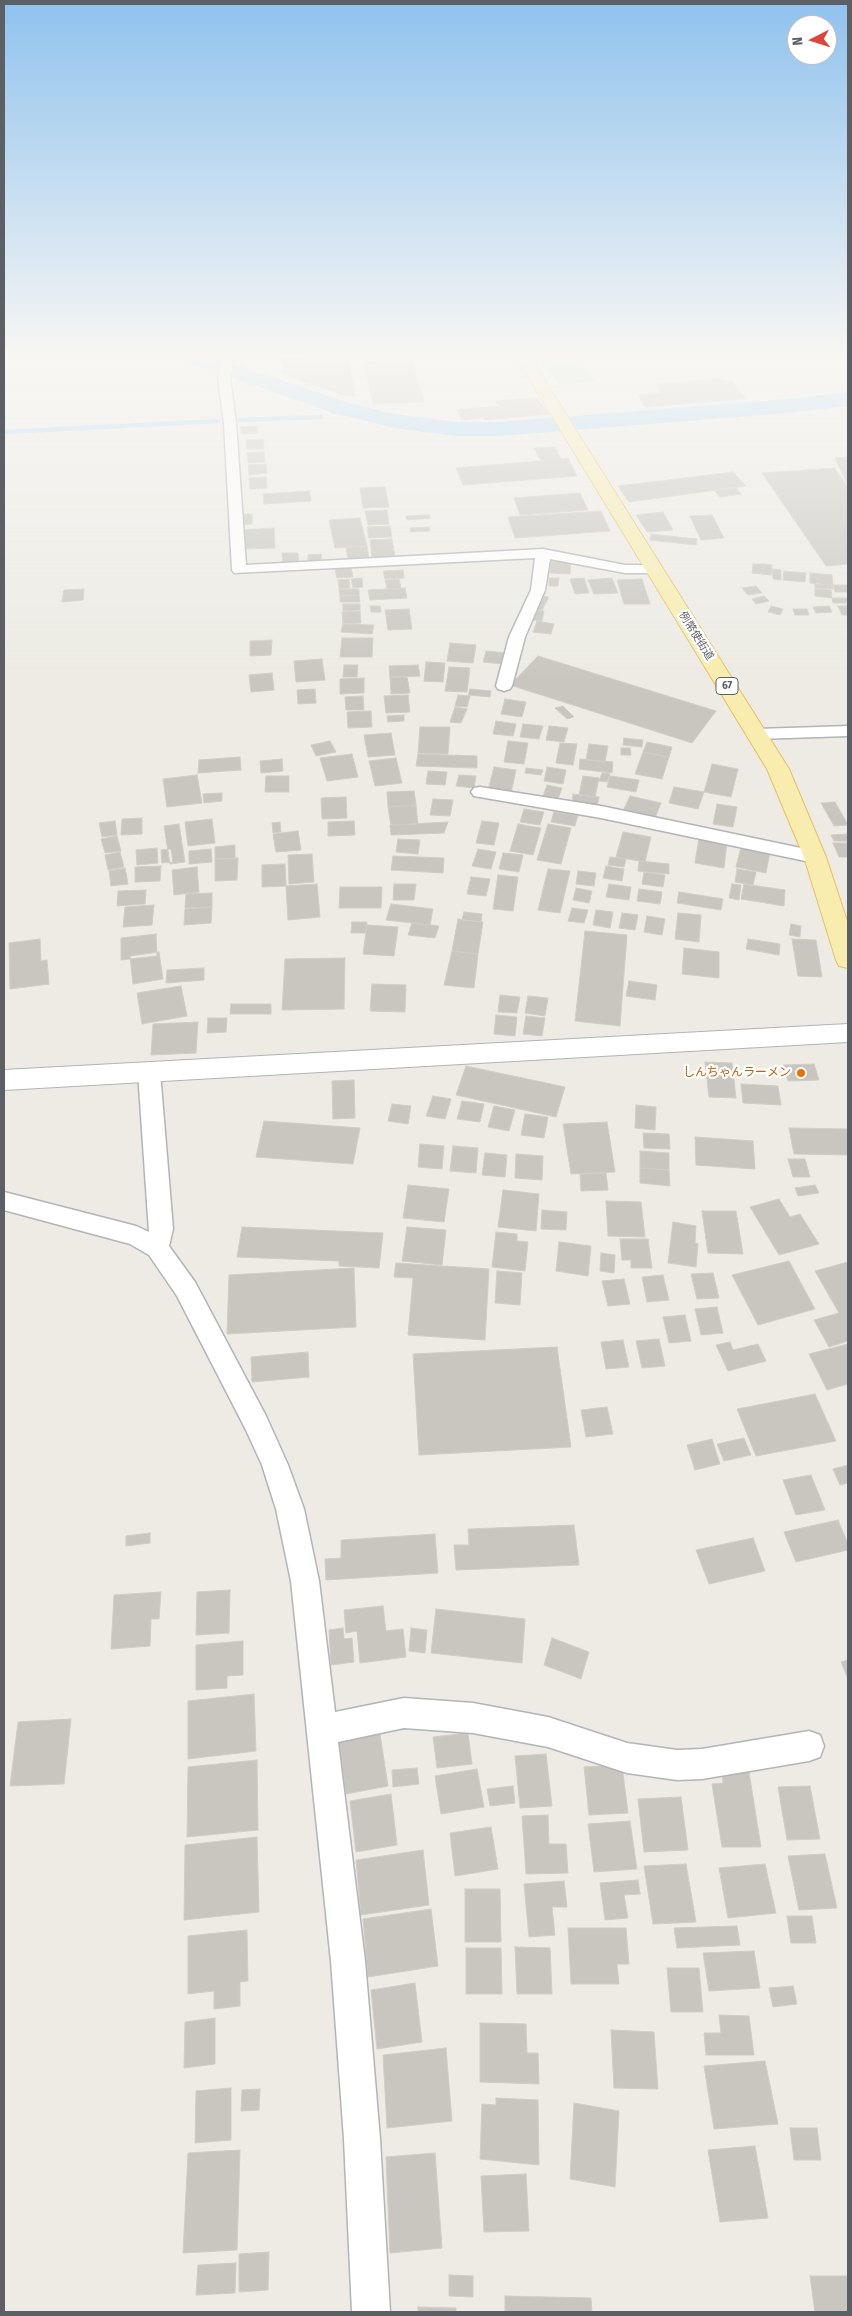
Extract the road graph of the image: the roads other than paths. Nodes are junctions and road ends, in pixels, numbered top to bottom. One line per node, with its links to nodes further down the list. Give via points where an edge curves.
1 (233, 465): 3 (street, via 239,570)
2 (591, 465): 4 (main road, 例幣使街道 / 67)
3 (543, 552): 4 (street, via 625,569); 5 (street, via 538,590 517,638)
4 (654, 569): 7 (main road, 例幣使街道 / 67)
5 (504, 686)
6 (848, 731): 7 (street)
7 (758, 734): 9 (main road, 例幣使街道 / 67, via 787,789)
8 (480, 792): 9 (street, via 601,812)
9 (816, 857): 10 (main road, 例幣使街道 / 67)
10 (848, 960)
11 (848, 1033): 12 (street)
12 (149, 1072): 13 (street); 15 (street, via 161,1229)
13 (4, 1080)
14 (4, 1201): 15 (street, via 136,1236)
15 (157, 1248): 16 (street, via 186,1289 257,1424 287,1500 305,1582)
16 (322, 1730): 17 (street, via 404,1713 473,1718 548,1732 627,1758 677,1765 702,1764); 18 (street, via 348,1961)
17 (809, 1746)
18 (371, 2312)

